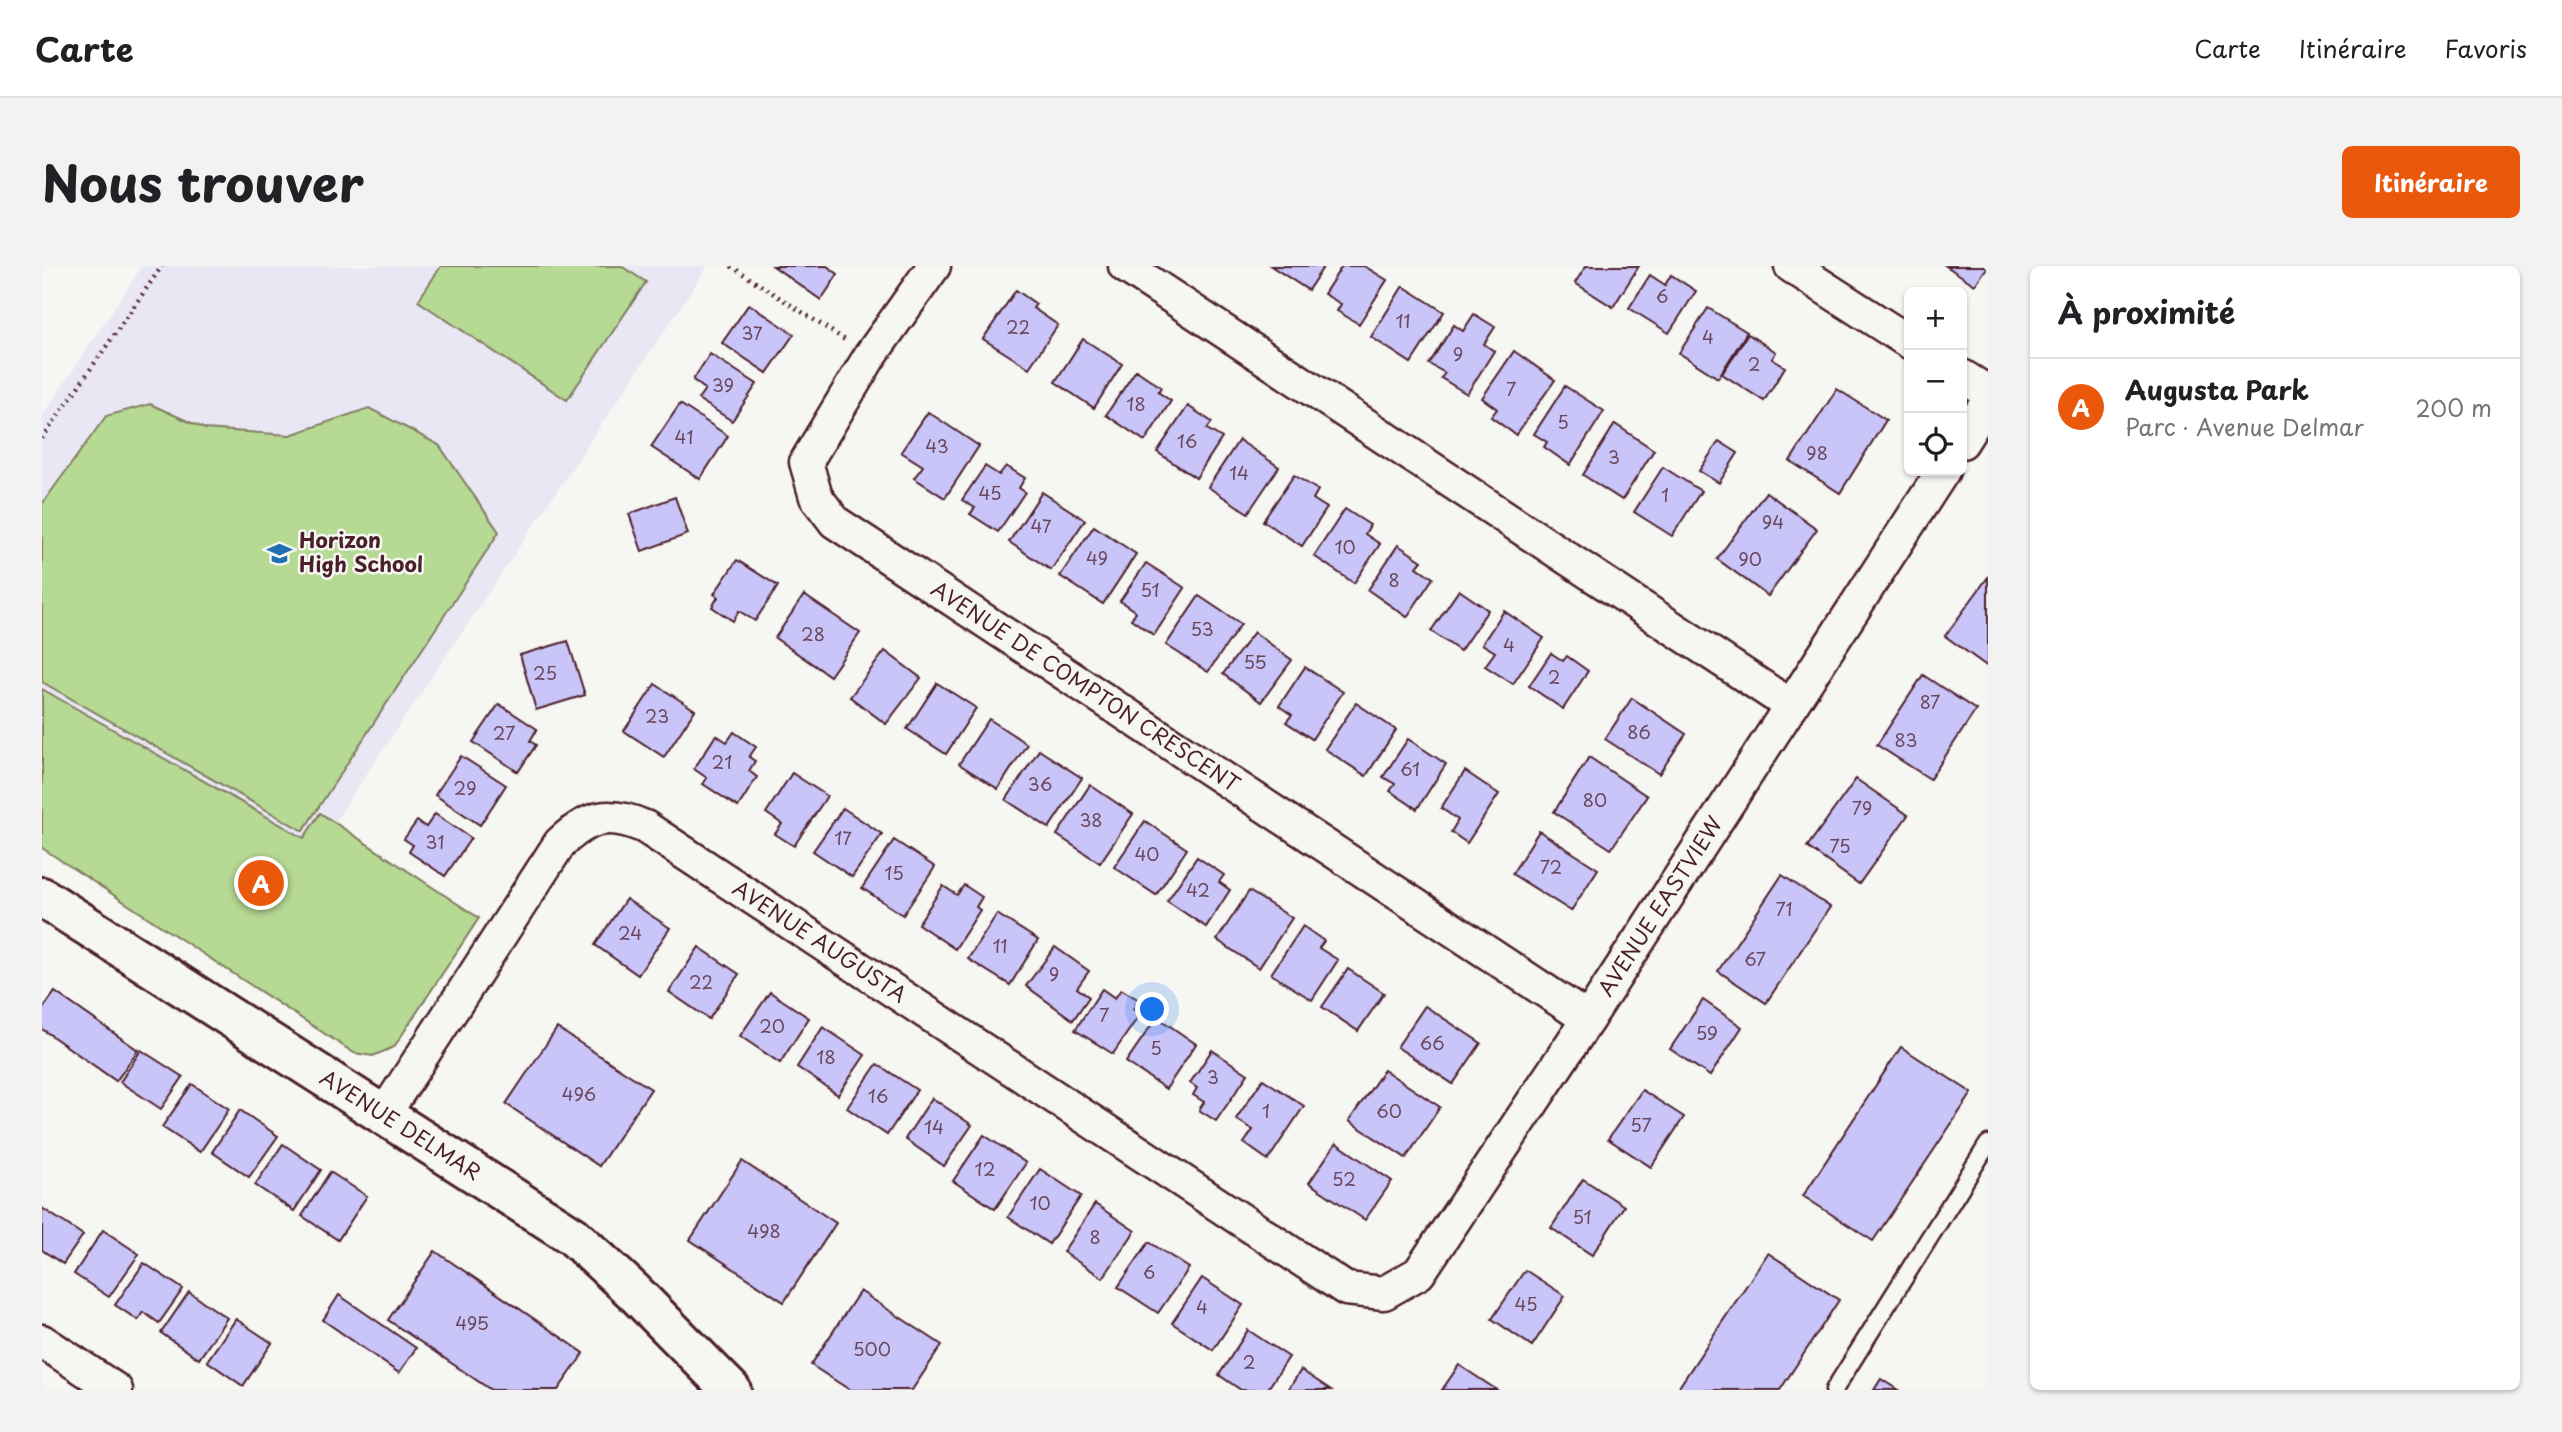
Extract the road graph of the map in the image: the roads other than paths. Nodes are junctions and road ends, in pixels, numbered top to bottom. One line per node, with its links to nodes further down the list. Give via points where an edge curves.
1 (934, 266): 12 (street, AVENUE DE COMPTON CRESCENT, via 870,356 806,462 816,497 835,522)
2 (1125, 266): 10 (street)
3 (1791, 266): 4 (street)
4 (1904, 339)
5 (1967, 379): 6 (street)
6 (1988, 392)
7 (1988, 401): 8 (street)
8 (1967, 434)
9 (1940, 476): 10 (street, AVENUE EASTVIEW)
10 (1791, 706): 12 (street, AVENUE EASTVIEW)
11 (42, 897): 13 (street, AVENUE DELMAR)
12 (1588, 1019): 15 (street, AVENUE EASTVIEW, via 1419,1273 1384,1293)
13 (383, 1116): 15 (street, AVENUE AUGUSTA, via 561,843 577,828 597,819 623,818 645,827); 18 (street, AVENUE DELMAR, via 573,1236)
14 (1988, 1144): 19 (lane)
15 (1346, 1289)
16 (42, 1342): 17 (street)
17 (116, 1390)
18 (731, 1390)
19 (1834, 1390)

